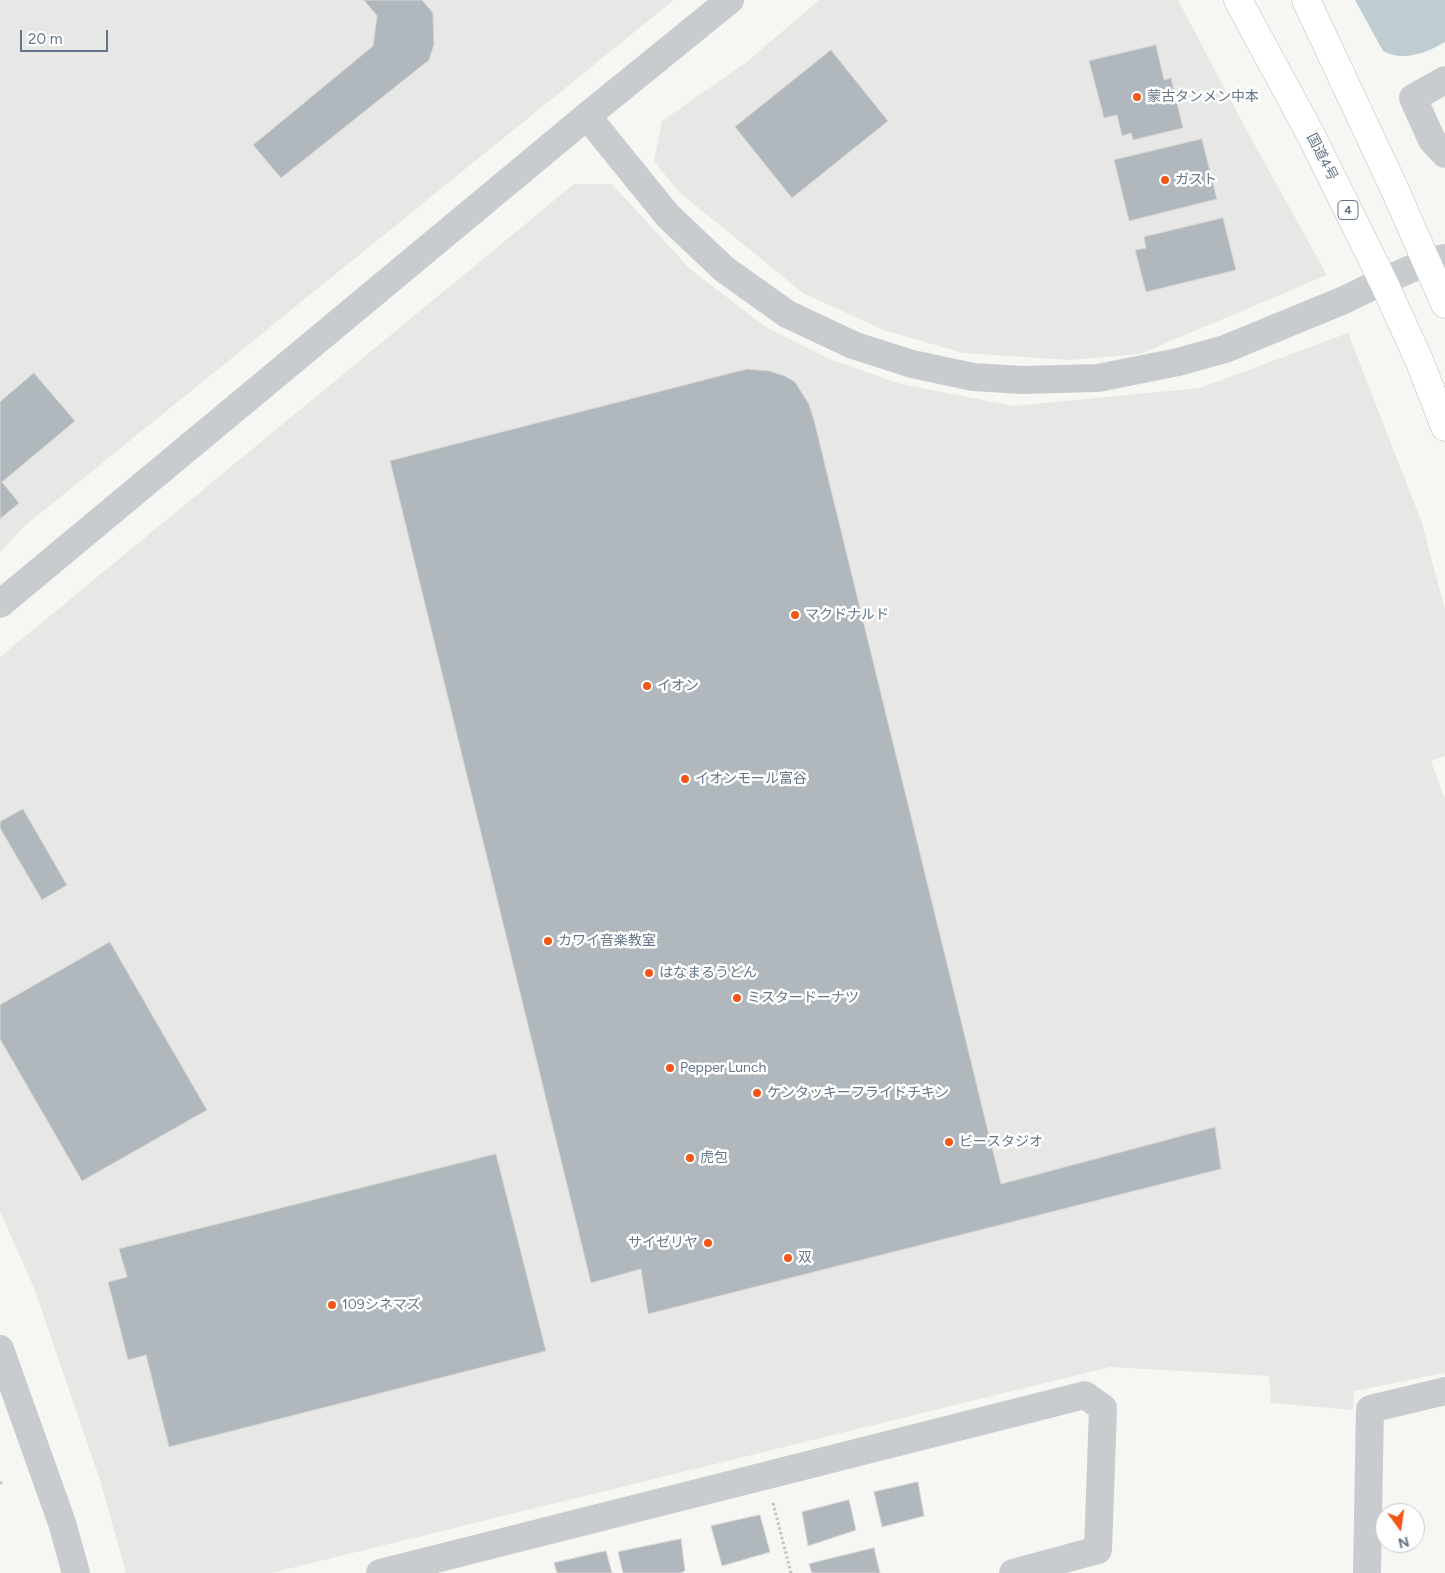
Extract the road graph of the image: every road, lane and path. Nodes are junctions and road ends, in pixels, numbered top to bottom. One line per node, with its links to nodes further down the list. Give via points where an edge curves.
1 (730, 0): 5 (street)
2 (1238, 0): 8 (highway, 国道4号 / 4, via 1311,135)
3 (1306, 0): 7 (highway)
4 (1445, 80): 6 (street, via 1413,98 1432,140)
5 (586, 116): 8 (street, via 668,216 724,269 787,314 853,345 912,364 964,375 1022,380 1098,378 1161,367 1225,349 1344,300); 11 (street)
6 (1445, 154)
7 (1436, 260): 8 (street); 9 (highway)
8 (1383, 280): 10 (highway, 国道4号 / 4, via 1420,360)
9 (1445, 304)
10 (1445, 427)
11 (0, 604)
12 (0, 1349): 15 (street, via 62,1523)
13 (1445, 1391): 19 (street, via 1370,1409)
14 (766, 1476): 16 (street); 17 (path); 18 (street, via 1085,1394 1103,1408 1098,1550)
15 (76, 1573)
16 (380, 1573)
17 (791, 1573)
18 (1013, 1573)
19 (1367, 1573)

